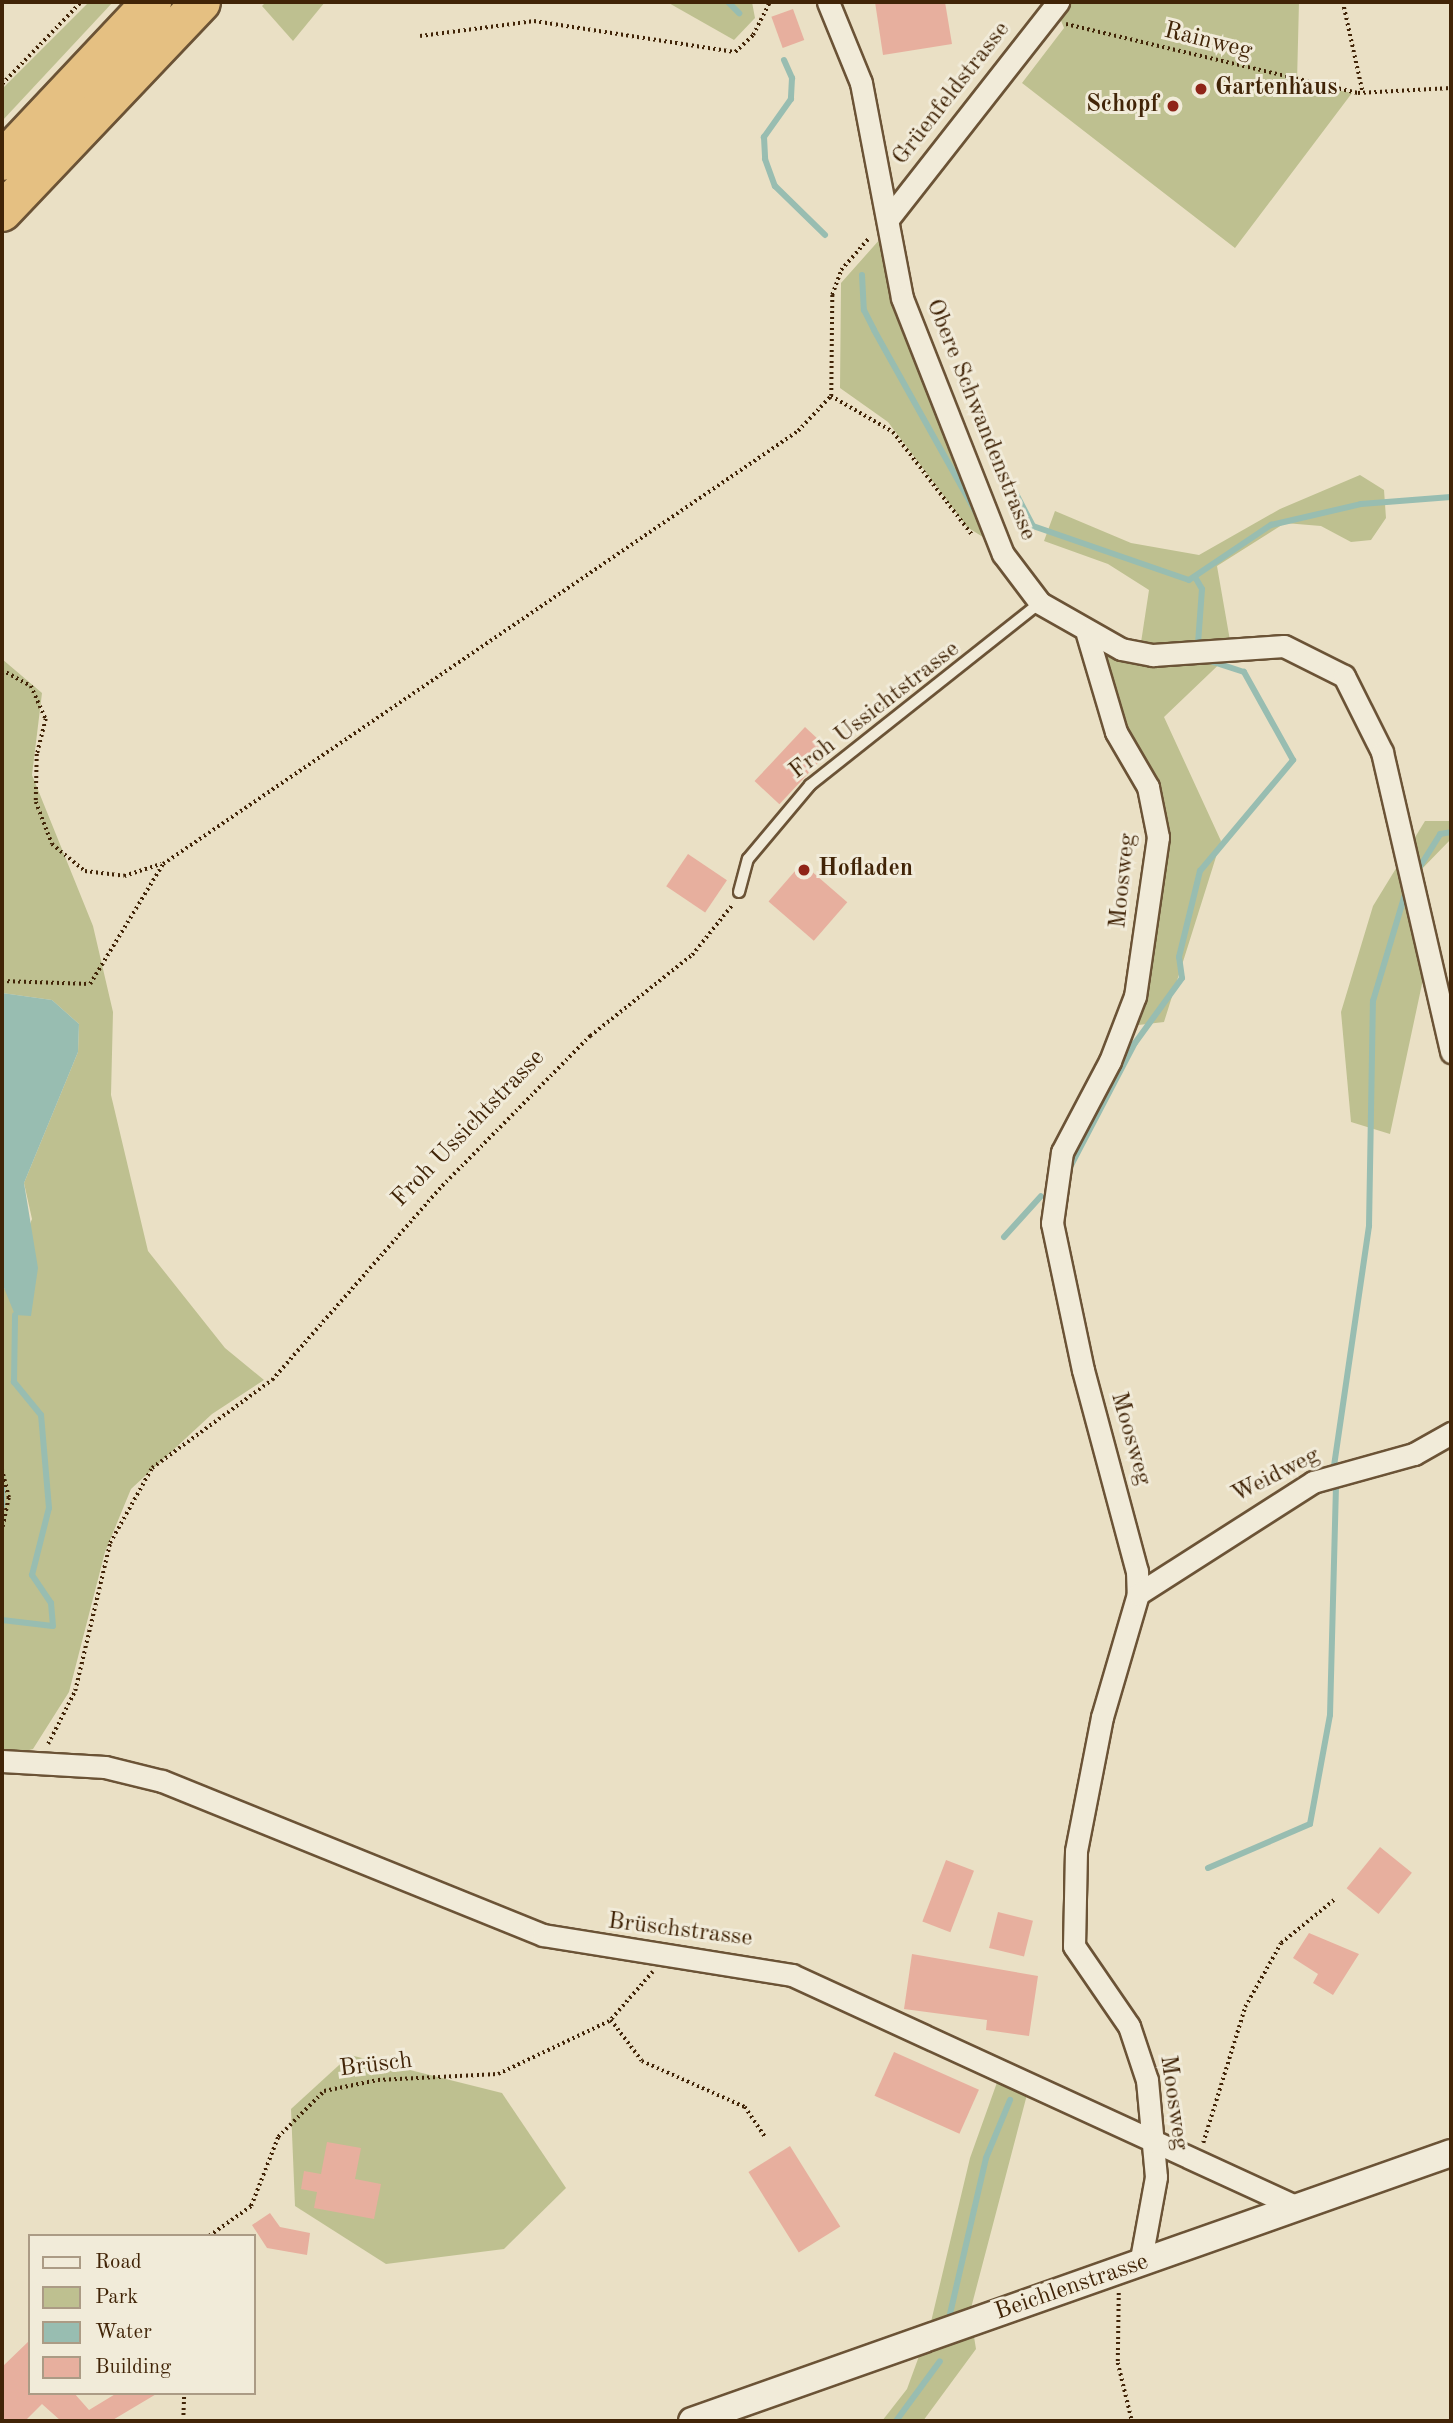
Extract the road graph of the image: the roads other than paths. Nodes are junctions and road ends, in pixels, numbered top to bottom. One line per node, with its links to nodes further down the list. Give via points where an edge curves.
1 (152, 2): 5 (highway)
2 (201, 2): 6 (highway)
3 (828, 2): 7 (street, Obere Schwandenstrasse, via 861,83)
4 (1058, 2): 7 (street, Grüenfeldstrasse)
5 (2, 161)
6 (2, 212)
7 (888, 219): 8 (street, Obere Schwandenstrasse, via 902,298 1003,554)
8 (1040, 603): 9 (street, Obere Schwandenstrasse); 10 (lane, Froh Ussichtstrasse, via 810,785 748,859)
9 (1087, 634): 11 (street, Obere Schwandenstrasse, via 1153,655 1284,646 1344,676 1382,752); 13 (street, Moosweg, via 1116,732 1148,787 1158,836 1135,996 1110,1061 1062,1152 1052,1223 1083,1370 1132,1546)
10 (738, 892)
11 (1451, 1052)
12 (1451, 1433): 13 (street, Weidweg, via 1414,1454 1312,1482)
13 (1138, 1594): 15 (street, Moosweg, via 1076,1851 1074,1946 1138,2046)
14 (2, 1761): 15 (street, Brüschstrasse, via 38,1761 162,1781 543,1935 757,1966 828,1988)
15 (1154, 2137): 17 (street, Brüschstrasse); 18 (street, Moosweg, via 1155,2187)
16 (1451, 2153): 17 (street, Beichlenstrasse)
17 (1297, 2207): 18 (street, Beichlenstrasse)
18 (1130, 2267): 19 (street, Beichlenstrasse)
19 (692, 2421)

